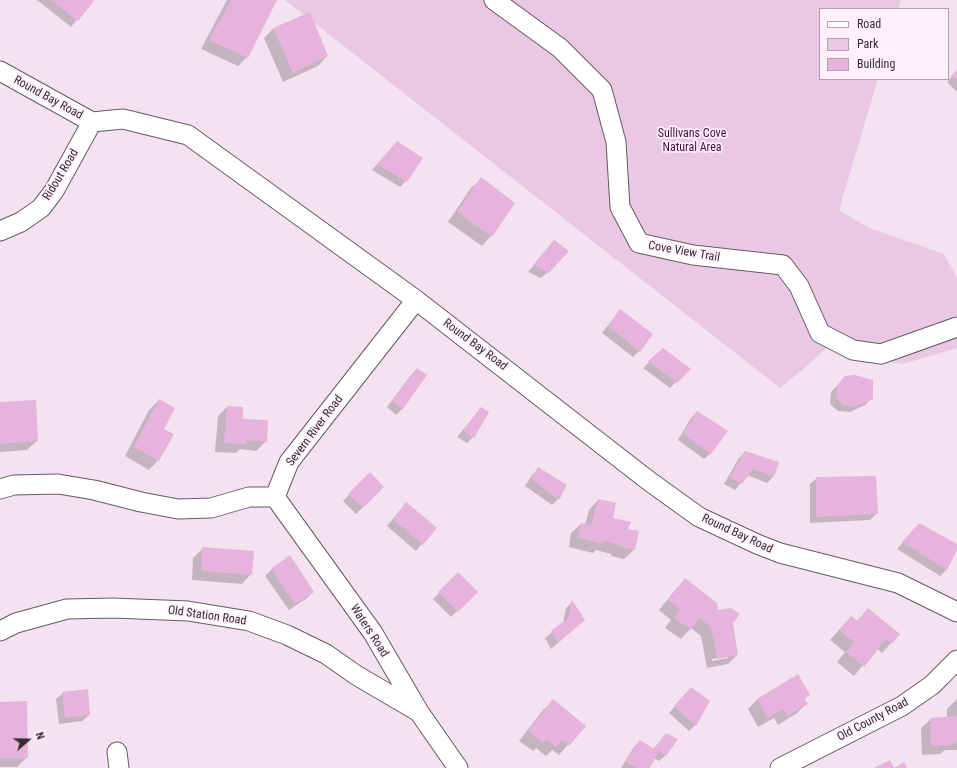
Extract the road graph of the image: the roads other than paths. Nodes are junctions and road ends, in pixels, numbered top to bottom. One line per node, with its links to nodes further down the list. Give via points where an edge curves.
1 (494, 0): 6 (street, Cove View Trail, via 560,48 602,90 616,142 620,206 639,243 693,255 783,265 799,286 820,332 853,350 881,354)
2 (0, 71): 3 (street, Round Bay Road)
3 (92, 122): 4 (street, Ridout Road, via 54,191 41,208 21,222); 5 (street, Round Bay Road, via 123,119 188,135)
4 (0, 231)
5 (416, 300): 8 (street, Severn River Road, via 289,462); 9 (street, Round Bay Road, via 699,517 780,553 898,583)
6 (957, 327)
7 (0, 489): 8 (street, via 14,485 58,484 178,509 210,508 250,497)
8 (275, 497): 12 (street, Waters Road, via 373,633)
9 (957, 612)
10 (0, 631): 12 (street, Old Station Road, via 16,623 68,609 188,611 249,621 287,635 326,654)
11 (957, 660): 14 (street, Old County Road, via 932,685 902,706)
12 (419, 712): 13 (street, Waters Road)
13 (458, 768)
14 (780, 768)

